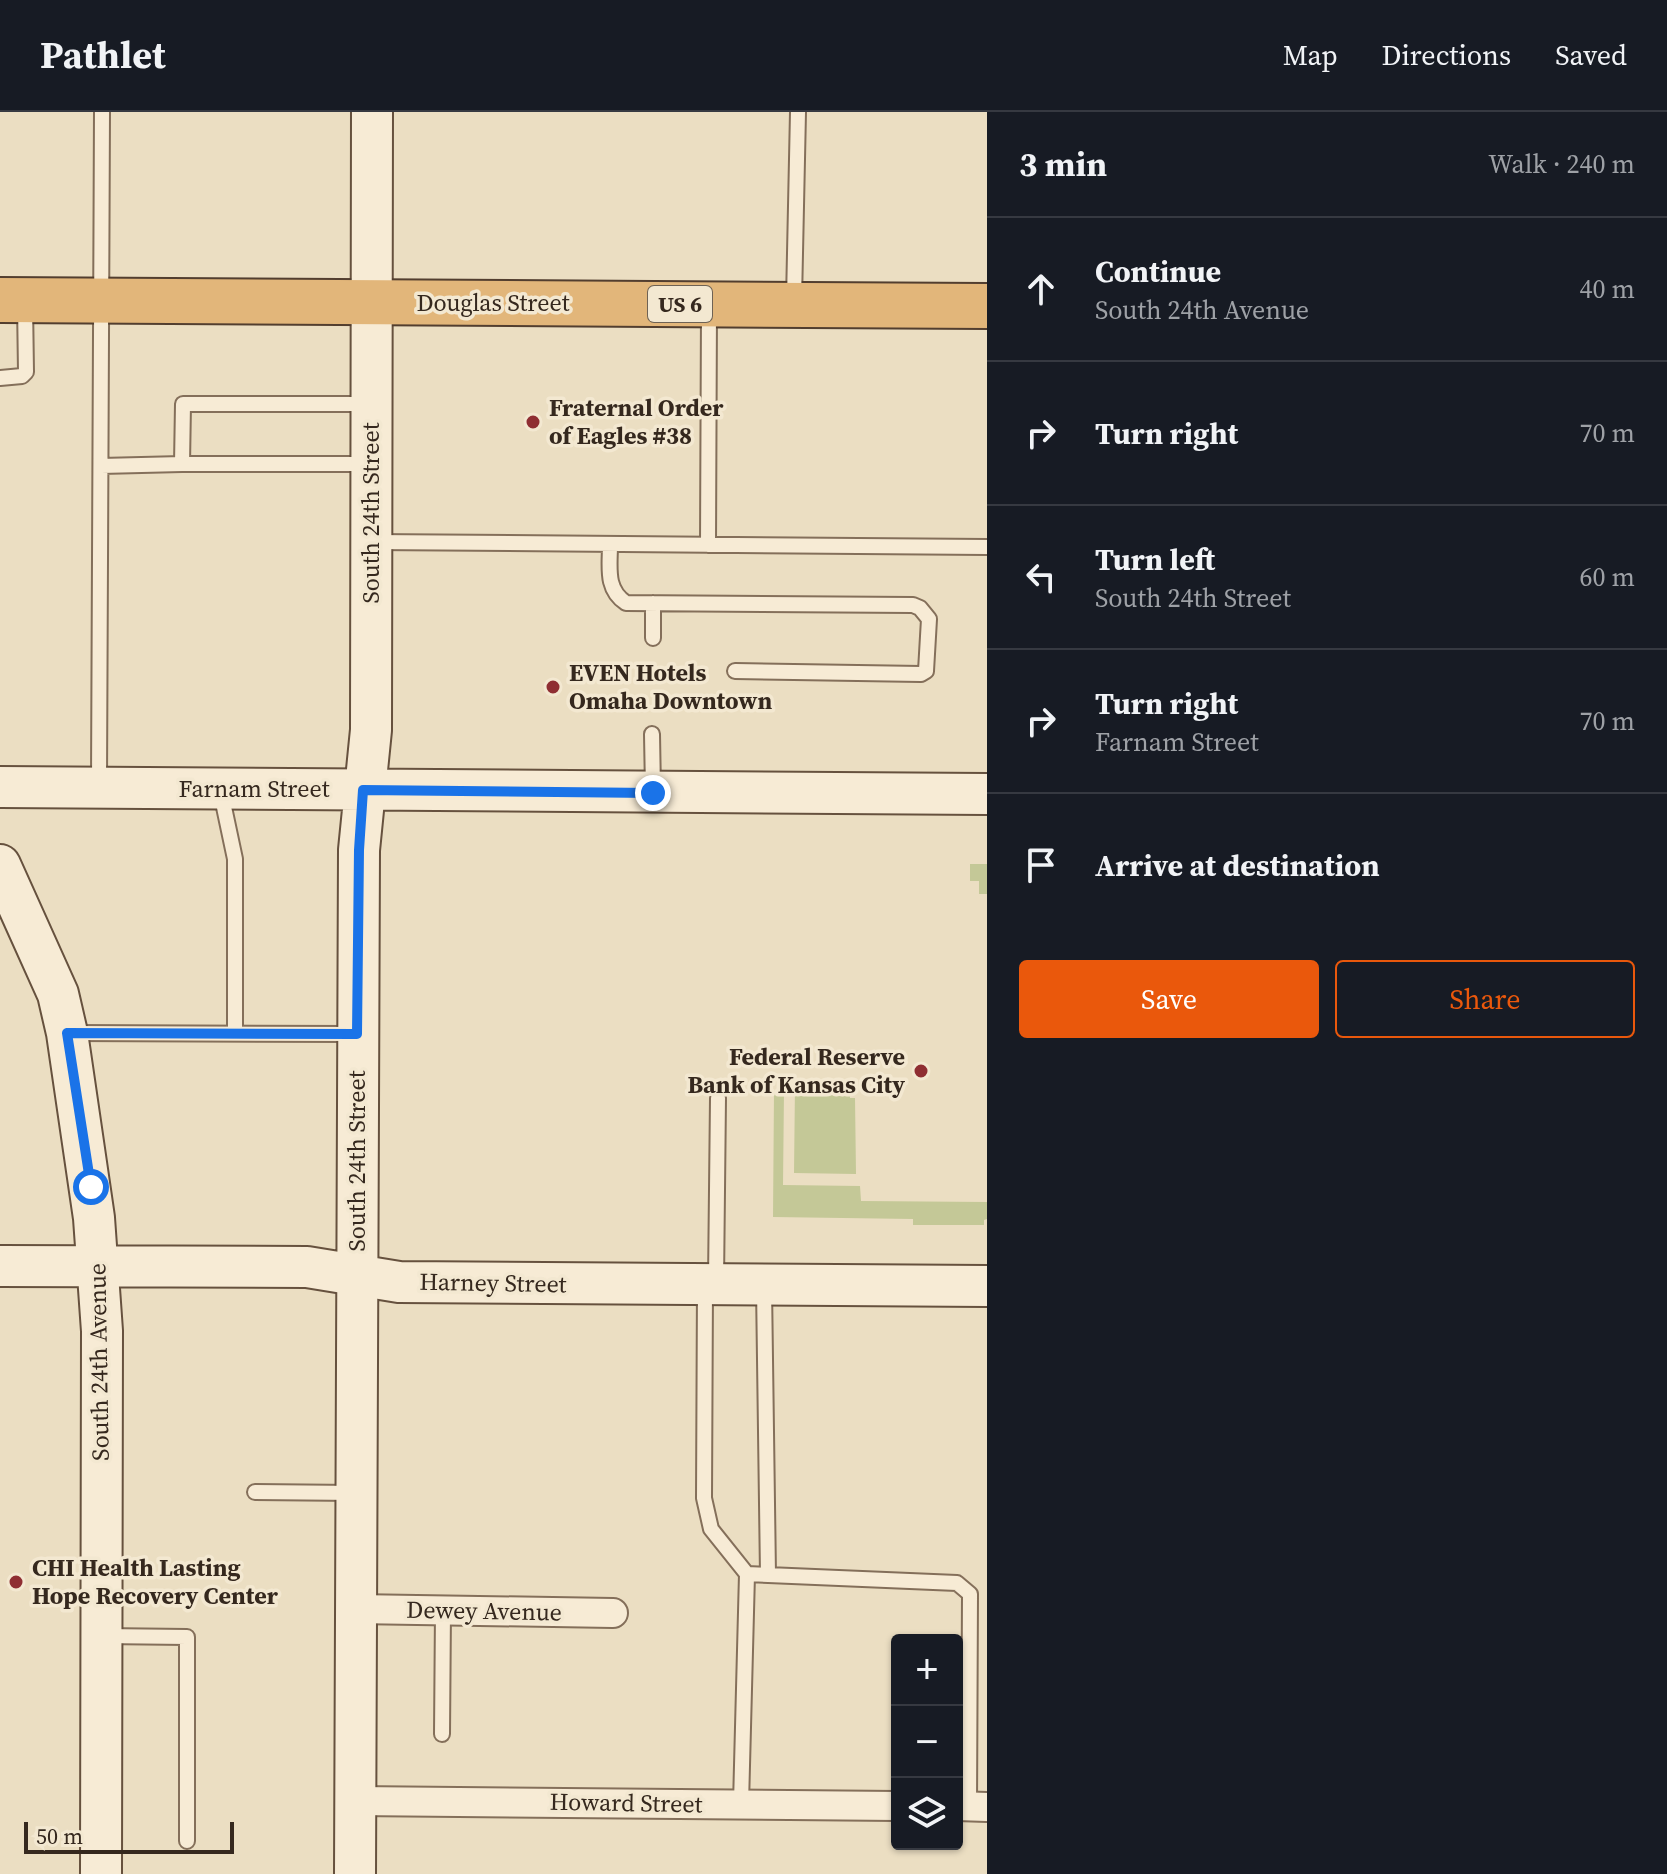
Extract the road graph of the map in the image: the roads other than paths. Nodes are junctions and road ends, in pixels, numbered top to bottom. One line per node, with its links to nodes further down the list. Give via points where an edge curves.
1 (102, 112): 5 (lane)
2 (372, 112): 6 (main road, South 24th Street)
3 (798, 112): 8 (lane)
4 (12, 300): 5 (highway, Douglas Street / US 6); 10 (lane, via 26,372)
5 (102, 301): 6 (highway, Douglas Street / US 6); 14 (lane)
6 (372, 302): 7 (highway, Douglas Street / US 6); 11 (main road, South 24th Street)
7 (709, 304): 8 (highway, Douglas Street / US 6); 17 (lane)
8 (794, 305): 9 (highway, Douglas Street / US 6)
9 (987, 306)
10 (0, 378)
11 (372, 404): 12 (lane, via 183,404); 13 (main road, South 24th Street)
12 (182, 464): 13 (lane); 14 (lane)
13 (372, 464): 15 (main road, South 24th Street)
14 (101, 466): 24 (lane)
15 (371, 542): 16 (lane); 26 (main road, South 24th Street, via 371,730)
16 (610, 544): 17 (lane); 19 (lane, via 610,581 616,596 626,603)
17 (708, 545): 18 (lane)
18 (987, 547)
19 (653, 603): 20 (lane); 21 (lane, via 913,605 929,619 926,671 921,674)
20 (653, 638)
21 (735, 671)
22 (652, 734): 27 (lane)
23 (0, 787): 24 (main road, Farnam Street)
24 (99, 788): 25 (main road, Farnam Street)
25 (220, 789): 26 (main road, Farnam Street); 31 (lane, via 235,859)
26 (363, 790): 27 (main road, Farnam Street); 32 (main road, South 24th Street)
27 (653, 793): 28 (main road, Farnam Street)
28 (987, 794)
29 (0, 865): 30 (main road, South 24th Avenue, via 58,994)
30 (67, 1033): 31 (lane); 35 (main road, South 24th Avenue)
31 (235, 1033): 32 (lane)
32 (357, 1034): 36 (main road, South 24th Street)
33 (718, 1098): 38 (lane)
34 (0, 1266): 35 (main road, Harney Street)
35 (98, 1267): 36 (main road, Harney Street, via 307,1267); 47 (main road, South 24th Avenue)
36 (356, 1275): 38 (main road, Harney Street, via 399,1282); 41 (main road, South 24th Street)
37 (763, 1284): 38 (main road, Harney Street); 39 (main road, Harney Street); 43 (lane)
38 (711, 1285): 42 (lane, via 704,1498 711,1529)
39 (987, 1286)
40 (255, 1492): 41 (lane)
41 (356, 1493): 44 (main road, South 24th Street)
42 (747, 1574): 43 (lane); 50 (lane)
43 (768, 1575): 52 (lane, via 957,1583 970,1594)
44 (355, 1609): 45 (street, Dewey Avenue); 49 (main road, South 24th Street)
45 (443, 1610): 46 (street, Dewey Avenue); 48 (lane)
46 (613, 1613)
47 (102, 1636): 53 (lane, via 187,1637); 54 (main road, South 24th Avenue)
48 (442, 1734)
49 (355, 1801): 50 (street, Howard Street); 55 (main road, South 24th Street)
50 (741, 1804): 51 (street, Howard Street)
51 (891, 1806)
52 (971, 1806)
53 (187, 1841)
54 (101, 1874)
55 (355, 1874)

